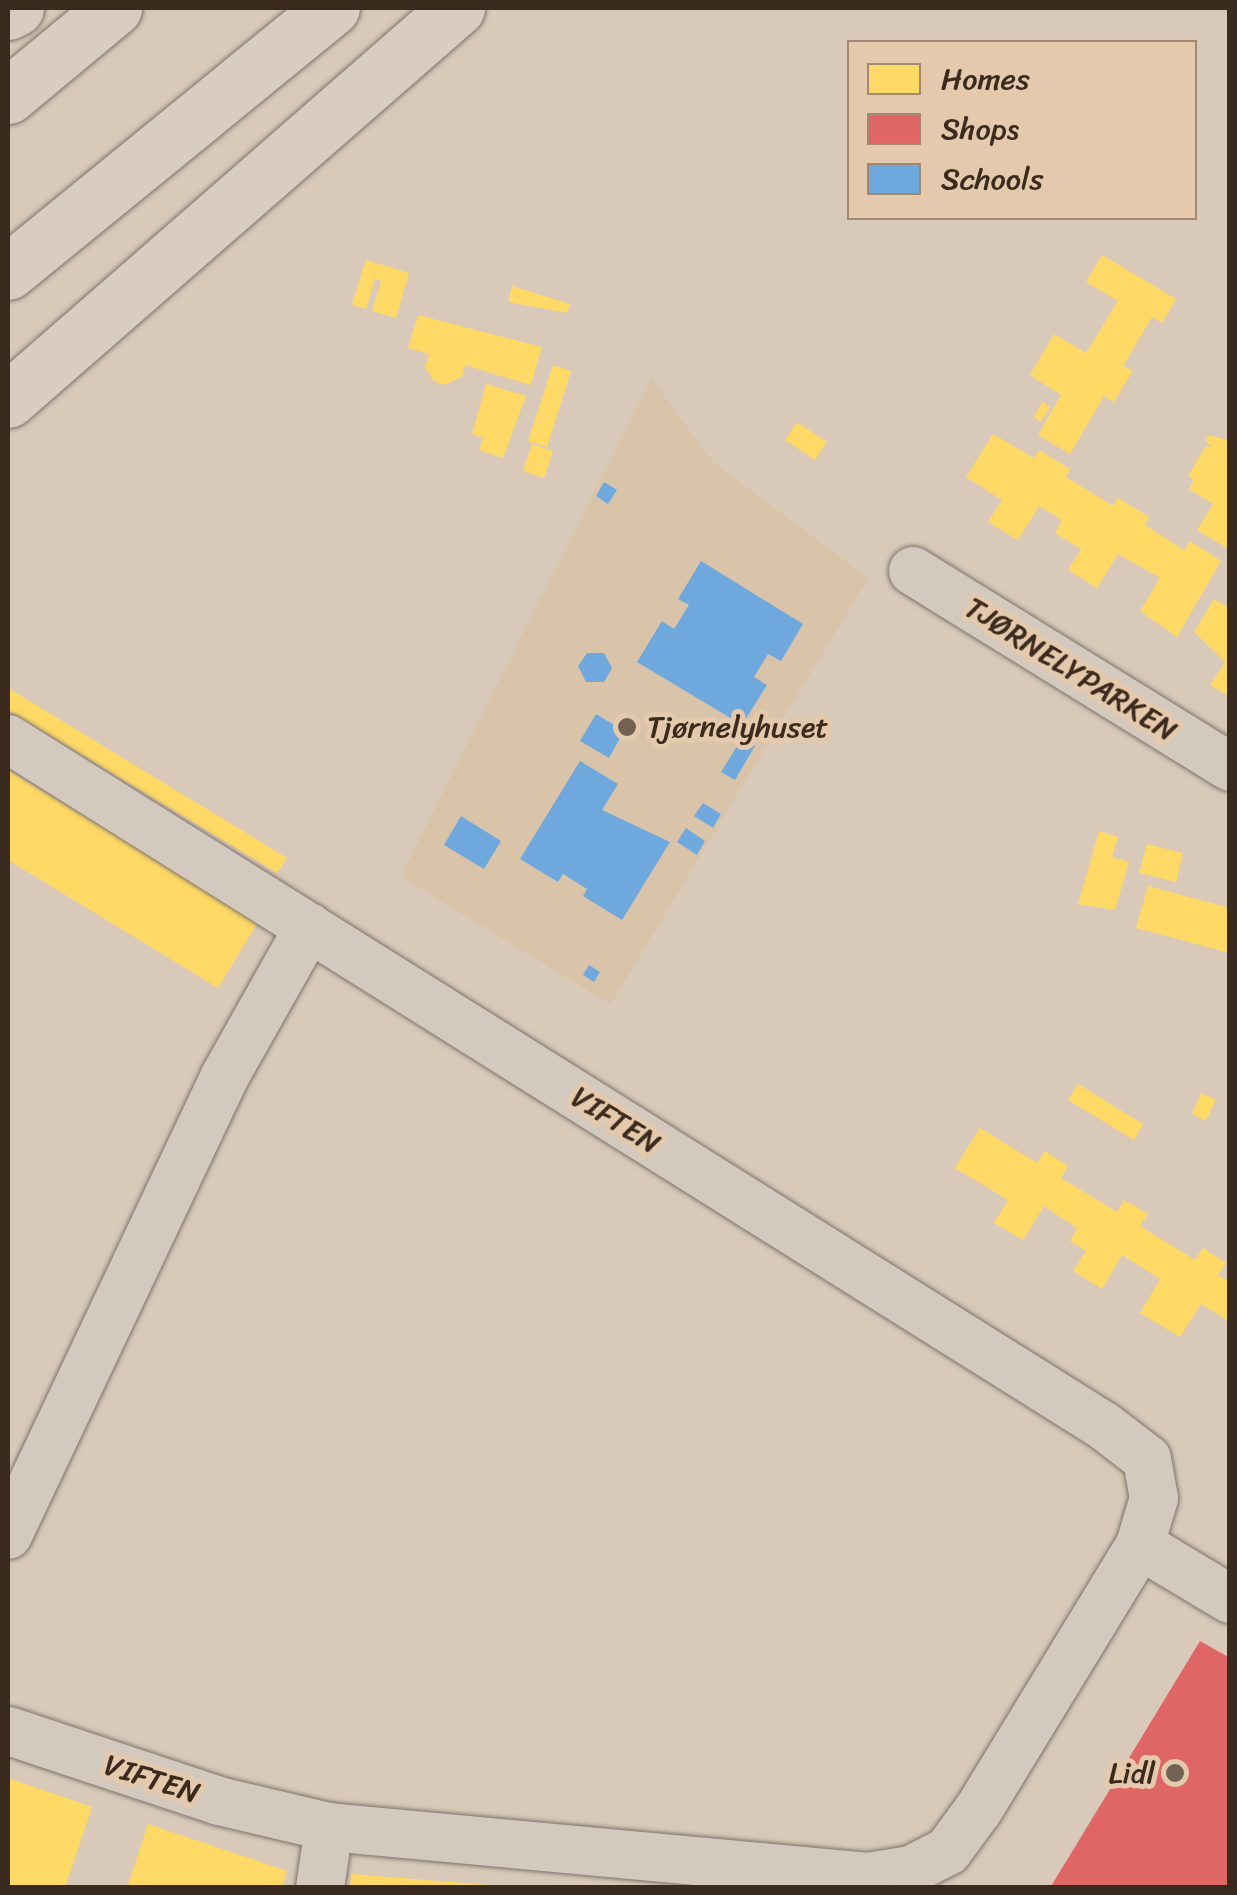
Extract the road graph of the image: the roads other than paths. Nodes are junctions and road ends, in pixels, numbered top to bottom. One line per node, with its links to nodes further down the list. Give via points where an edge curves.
1 (16, 8): 5 (highway)
2 (114, 8): 6 (highway)
3 (332, 8): 7 (highway)
4 (457, 8): 8 (highway)
5 (8, 12)
6 (8, 96)
7 (8, 272)
8 (8, 400)
9 (913, 570): 11 (street, TJØRNELYPARKEN)
10 (8, 739): 12 (street, VIFTEN)
11 (1230, 767)
12 (308, 928): 13 (street, via 225,1076); 14 (street, VIFTEN, via 1104,1426 1147,1459 1154,1498)
13 (8, 1535)
14 (1140, 1545): 15 (street); 18 (street, VIFTEN, via 948,1851 911,1870 868,1877)
15 (1230, 1600)
16 (8, 1731): 17 (street, VIFTEN, via 219,1801)
17 (329, 1827): 18 (street, VIFTEN); 19 (street)
18 (701, 1875)
19 (320, 1888)

